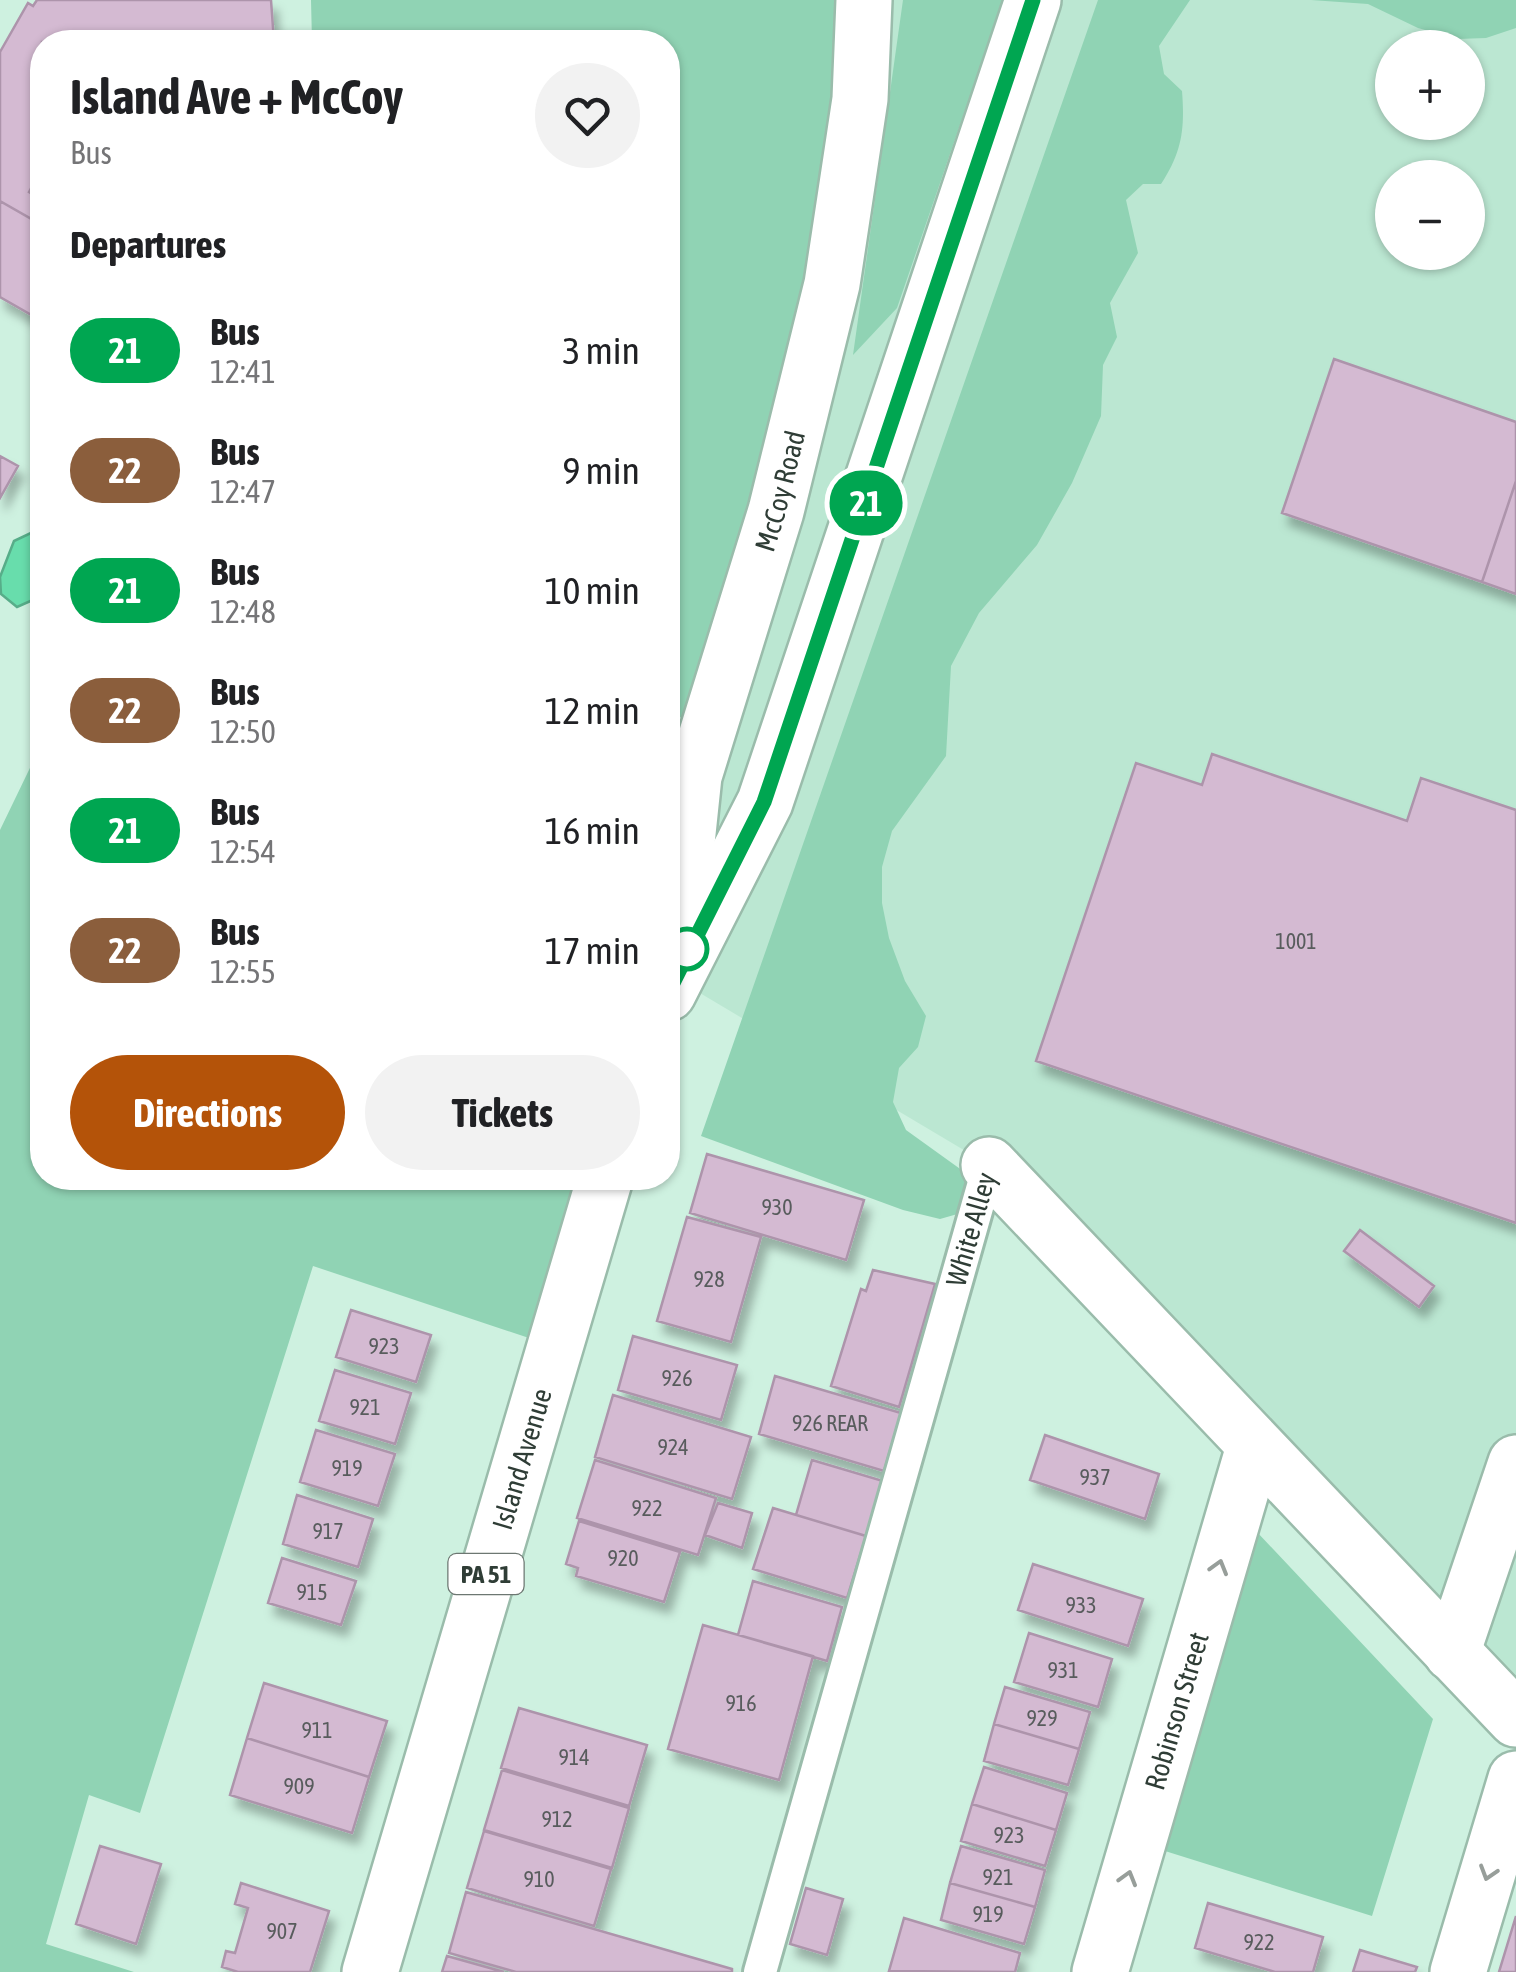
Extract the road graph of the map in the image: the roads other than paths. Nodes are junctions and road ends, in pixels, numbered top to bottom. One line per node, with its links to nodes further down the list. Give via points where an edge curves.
1 (864, 0): 3 (street, McCoy Road, via 860,99 832,284 776,511 694,776)
2 (1032, 0): 4 (street, via 764,802)
3 (680, 898)
4 (680, 966)
5 (989, 1165): 7 (street, White Alley); 13 (lane, White Alley)
6 (601, 1190): 12 (street, Island Avenue / PA 51)
7 (1254, 1447): 9 (street, White Alley); 14 (street, Robinson Street, one-way to 7)
8 (1516, 1463): 9 (street)
9 (1452, 1653): 10 (street, White Alley)
10 (1516, 1719)
11 (1516, 1779): 15 (street, one-way to 15)
12 (370, 1972)
13 (760, 1972)
14 (1100, 1972)
15 (1458, 1972)

